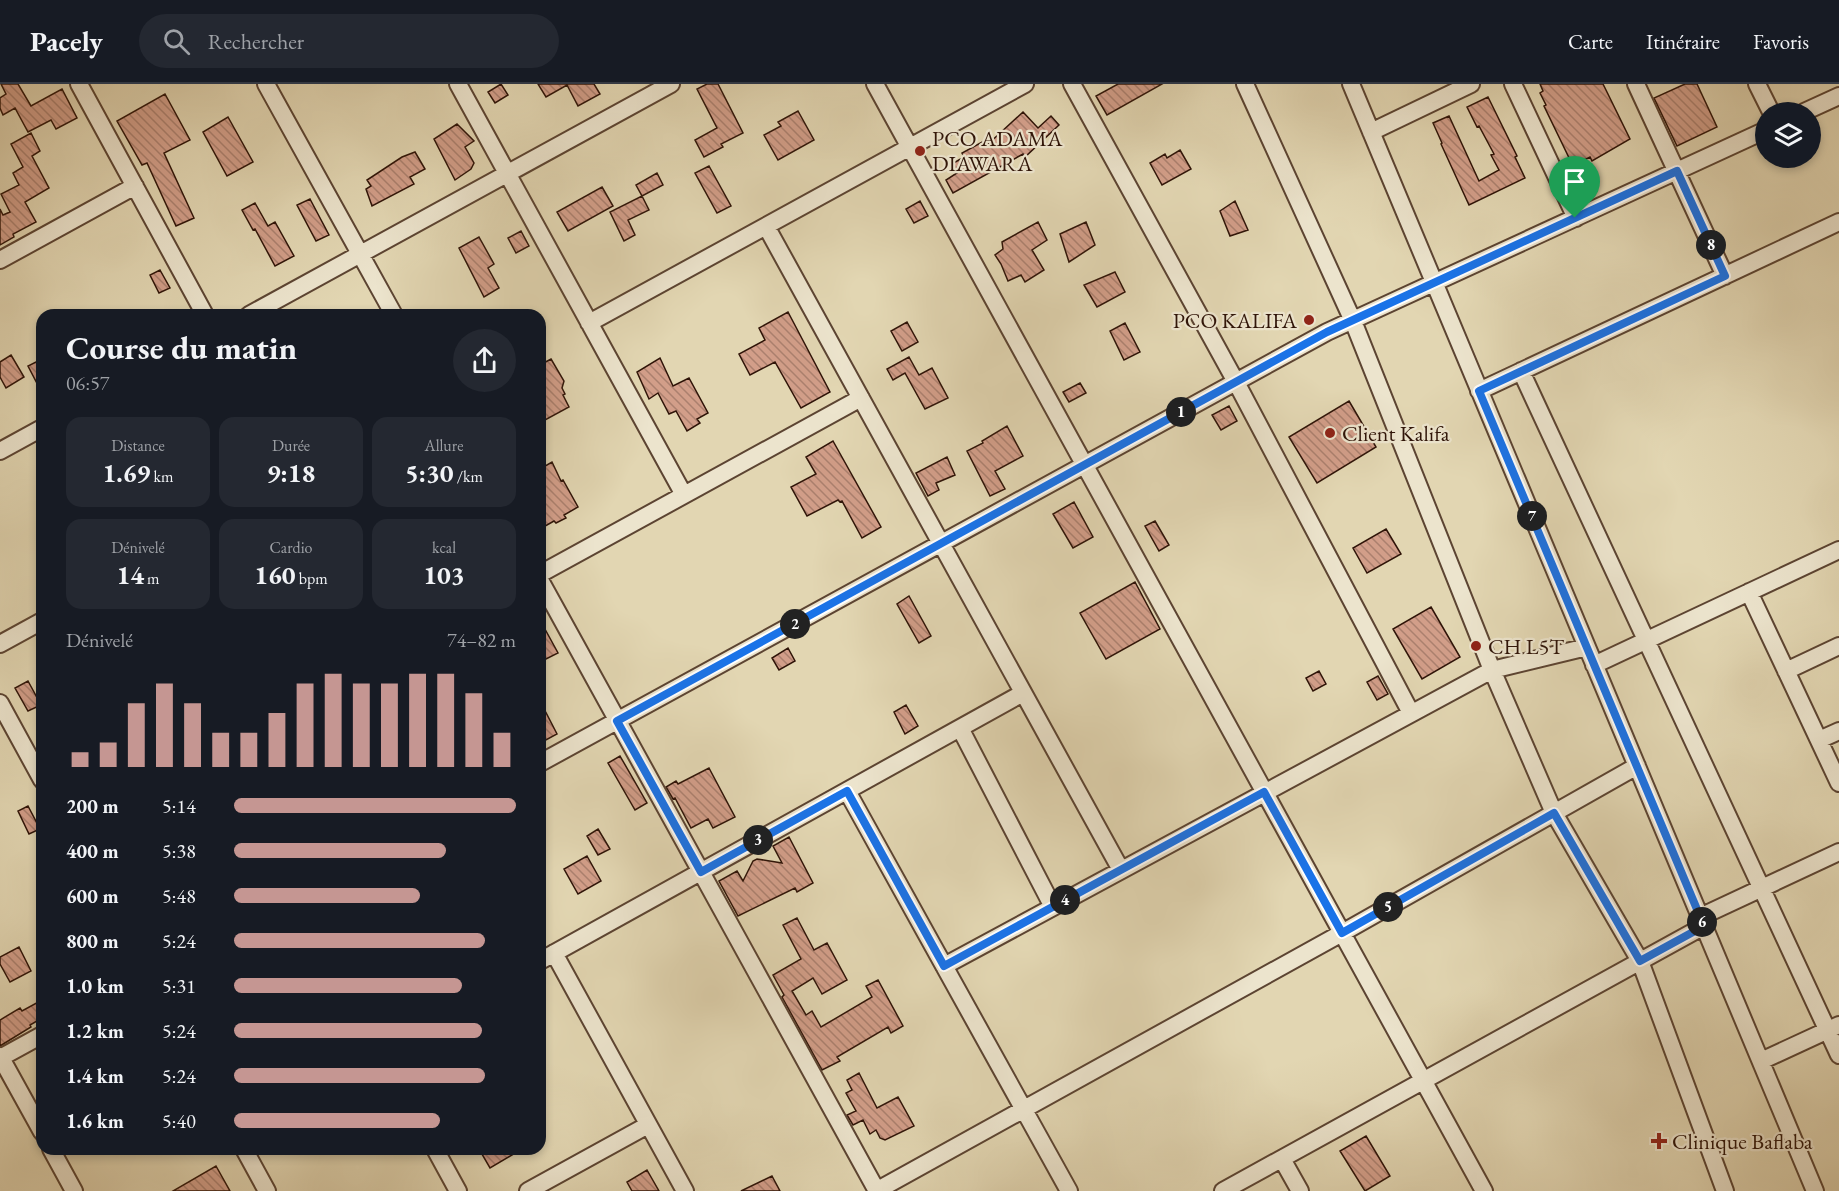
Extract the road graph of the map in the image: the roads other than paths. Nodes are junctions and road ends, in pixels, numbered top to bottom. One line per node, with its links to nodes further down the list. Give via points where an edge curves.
1 (79, 84): 22 (street)
2 (266, 84): 26 (street)
3 (458, 84): 21 (street)
4 (671, 84): 21 (street)
5 (875, 84): 19 (street)
6 (1025, 84): 19 (street)
7 (1072, 84): 36 (street)
8 (1245, 84): 33 (street)
9 (1351, 84): 17 (street)
10 (1471, 84): 17 (street)
11 (1513, 84): 23 (street)
12 (1636, 84): 20 (street)
13 (1757, 84): 15 (street)
14 (1839, 96): 16 (street)
15 (1765, 102)
16 (1821, 104)
17 (1371, 132): 29 (street)
18 (1755, 135): 20 (street)
19 (910, 147): 25 (street); 41 (street)
20 (1677, 171): 23 (street); 28 (street)
21 (507, 174): 26 (street); 34 (street)
22 (135, 186): 27 (street); 30 (street)
23 (1575, 218): 29 (street)
24 (1839, 222): 28 (street)
25 (766, 226): 34 (street); 38 (street)
26 (360, 254): 31 (street); 32 (street)
27 (0, 260)
28 (1725, 276): 35 (street)
29 (1434, 283): 33 (street); 37 (street)
30 (202, 309)
31 (260, 309)
32 (391, 309)
33 (1353, 321): 36 (street); 54 (street)
34 (589, 323): 42 (street)
35 (1521, 371): 37 (street); 49 (street)
36 (1236, 382): 41 (street); 58 (street)
37 (1479, 391): 52 (street)
38 (861, 398): 42 (street); 43 (street)
39 (36, 431): 40 (street)
40 (0, 451)
41 (1085, 465): 43 (street); 68 (street)
42 (684, 495): 45 (street)
43 (941, 544): 56 (street); 59 (street)
44 (1839, 549): 47 (street)
45 (546, 571)
46 (546, 591): 59 (street)
47 (1749, 592): 49 (street); 55 (street)
48 (36, 624): 50 (street)
49 (1646, 640): 53 (street); 73 (street)
50 (0, 644)
51 (1839, 646): 55 (street)
52 (1587, 647): 53 (street); 54 (street)
53 (1594, 665): 64 (street)
54 (1492, 670): 58 (street); 69 (street)
55 (1786, 671): 62 (street)
56 (1023, 693): 60 (street); 71 (street)
57 (0, 703): 65 (street)
58 (1411, 713): 68 (street)
59 (617, 721): 63 (street); 72 (street)
60 (960, 728): 67 (street); 74 (street)
61 (1839, 730): 62 (street)
62 (1819, 740): 66 (street)
63 (546, 760)
64 (1637, 766): 69 (street); 75 (street)
65 (36, 769)
66 (1839, 783)
67 (847, 791): 72 (street); 79 (street)
68 (1264, 792): 71 (street); 76 (street)
69 (1554, 813): 76 (street); 78 (street)
70 (1839, 852): 73 (street)
71 (1120, 870): 74 (street)
72 (701, 872): 77 (street); 98 (street)
73 (1761, 888): 75 (street); 80 (street)
74 (1053, 907): 79 (street)
75 (1702, 921): 78 (street); 84 (street)
76 (1342, 933): 85 (street); 86 (street)
77 (547, 957): 88 (street)
78 (1640, 961): 85 (street); 103 (street)
79 (944, 966): 86 (street)
80 (1833, 1028): 82 (street); 84 (street)
81 (36, 1038): 83 (street)
82 (1839, 1055)
83 (0, 1057): 87 (street)
84 (1761, 1061): 104 (street)
85 (1423, 1081): 92 (street); 102 (street)
86 (1024, 1109): 98 (street); 99 (street)
87 (36, 1121)
88 (648, 1125): 96 (street); 97 (street)
89 (54, 1155): 93 (street)
90 (247, 1155): 94 (street)
91 (438, 1155): 95 (street)
92 (1282, 1158): 100 (street); 101 (street)
93 (74, 1191)
94 (267, 1191)
95 (458, 1191)
96 (528, 1191)
97 (685, 1191)
98 (876, 1191)
99 (1069, 1191)
100 (1223, 1191)
101 (1300, 1191)
102 (1484, 1191)
103 (1725, 1191)
104 (1815, 1191)

